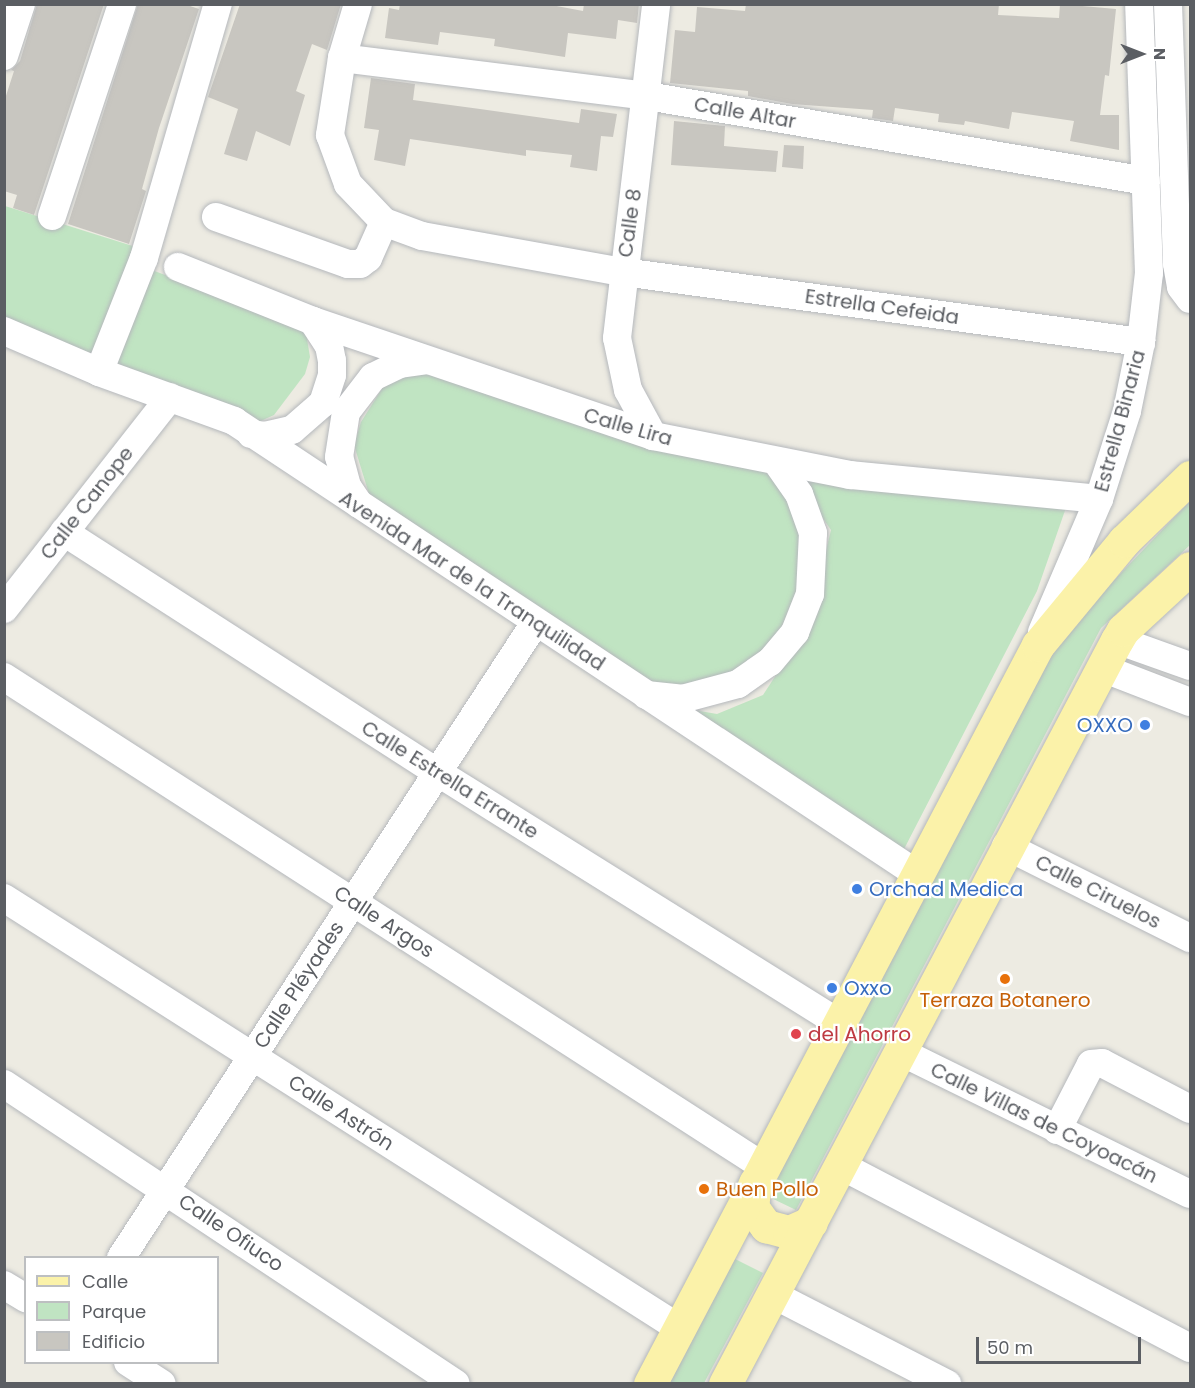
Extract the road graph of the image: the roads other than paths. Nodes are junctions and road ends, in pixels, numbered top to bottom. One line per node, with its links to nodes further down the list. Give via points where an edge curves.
1 (21, 4): 8 (street)
2 (122, 4): 12 (street)
3 (218, 4): 23 (street, via 144,258)
4 (358, 4): 9 (street)
5 (656, 4): 10 (street, Calle 8)
6 (1139, 4): 11 (street, Estrella Binaria)
7 (1168, 4): 18 (street)
8 (4, 56)
9 (342, 58): 10 (street, Calle Altar); 14 (street, via 330,135 348,184)
10 (647, 96): 11 (street, Calle Altar); 16 (street, Calle 8)
11 (1146, 181): 17 (street, Estrella Binaria)
12 (52, 216)
13 (216, 217): 14 (street, via 348,264 360,264 368,258)
14 (384, 222): 16 (street, Estrella Cefeida, via 422,236)
15 (178, 267): 19 (street, Calle Lira)
16 (623, 272): 21 (street, Estrella Cefeida); 26 (street, Calle 8, via 617,338 628,390)
17 (1148, 289): 18 (street, via 1152,295 1166,300); 21 (street, Estrella Binaria)
18 (1186, 293)
19 (313, 321): 22 (street, Calle Lira); 25 (street, via 326,339 332,361 323,403 292,430 265,436)
20 (6, 335): 23 (street, Avenida Mar de la Tranquilidad)
21 (1141, 342): 29 (street, Estrella Binaria, via 1126,411)
22 (429, 360): 26 (street, Calle Lira); 30 (street, via 400,364 380,373 362,387 346,412 339,442 340,465 347,486)
23 (99, 372): 24 (street, Avenida Mar de la Tranquilidad)
24 (170, 397): 25 (street, Avenida Mar de la Tranquilidad, via 234,421); 31 (street, Calle Canope)
25 (251, 434): 30 (street, Avenida Mar de la Tranquilidad)
26 (653, 436): 27 (street, Calle Lira)
27 (776, 461): 29 (street, Calle Lira, via 850,475); 40 (street, via 799,494 813,533 812,584 795,632 770,662 738,684 682,699)
28 (1191, 477): 36 (main road, via 1124,541)
29 (1099, 499): 36 (street, Estrella Binaria)
30 (365, 511): 34 (street, Avenida Mar de la Tranquilidad)
31 (64, 532): 33 (street, Calle Canope); 42 (street, Calle Estrella Errante)
32 (1191, 568): 35 (main road)
33 (4, 609)
34 (536, 623): 40 (street, Avenida Mar de la Tranquilidad); 42 (street, Calle Pléyades)
35 (1117, 640): 37 (street); 38 (main road)
36 (1038, 645): 44 (main road)
37 (1191, 666)
38 (1102, 668): 41 (street); 43 (main road)
39 (4, 678): 46 (street, Calle Argos)
40 (644, 695): 44 (street, Avenida Mar de la Tranquilidad)
41 (1191, 702)
42 (437, 772): 46 (street, Calle Pléyades); 48 (street, Calle Estrella Errante)
43 (1006, 846): 47 (street, Calle Ciruelos); 49 (main road)
44 (917, 874): 48 (main road)
45 (4, 898): 50 (street, Calle Astrón)
46 (353, 902): 50 (street, Calle Pléyades); 55 (street, Calle Argos)
47 (1191, 938)
48 (839, 1023): 55 (main road)
49 (898, 1051): 53 (street, Calle Villas de Coyoacán); 54 (main road)
50 (253, 1056): 56 (street, Calle Pléyades); 64 (street, Calle Astrón)
51 (4, 1084): 56 (street, Calle Ofiuco)
52 (1191, 1109): 53 (street, via 1102,1063 1091,1064)
53 (1057, 1130): 57 (street, Calle Villas de Coyoacán)
54 (840, 1165): 58 (main road); 65 (street)
55 (759, 1175): 58 (main road, via 752,1207 766,1226 789,1232); 59 (main road)
56 (165, 1190): 60 (street, Calle Pléyades); 68 (street, Calle Ofiuco)
57 (1191, 1194)
58 (811, 1222): 62 (main road)
59 (721, 1248): 62 (main road, via 740,1237 762,1240 778,1255); 64 (main road)
60 (122, 1256)
61 (4, 1285): 63 (street)
62 (777, 1286): 70 (main road); 71 (street)
63 (24, 1297)
64 (679, 1328): 69 (main road)
65 (1191, 1348)
66 (131, 1364): 67 (street)
67 (162, 1383)
68 (456, 1383)
69 (650, 1383)
70 (725, 1383)
71 (947, 1383)

